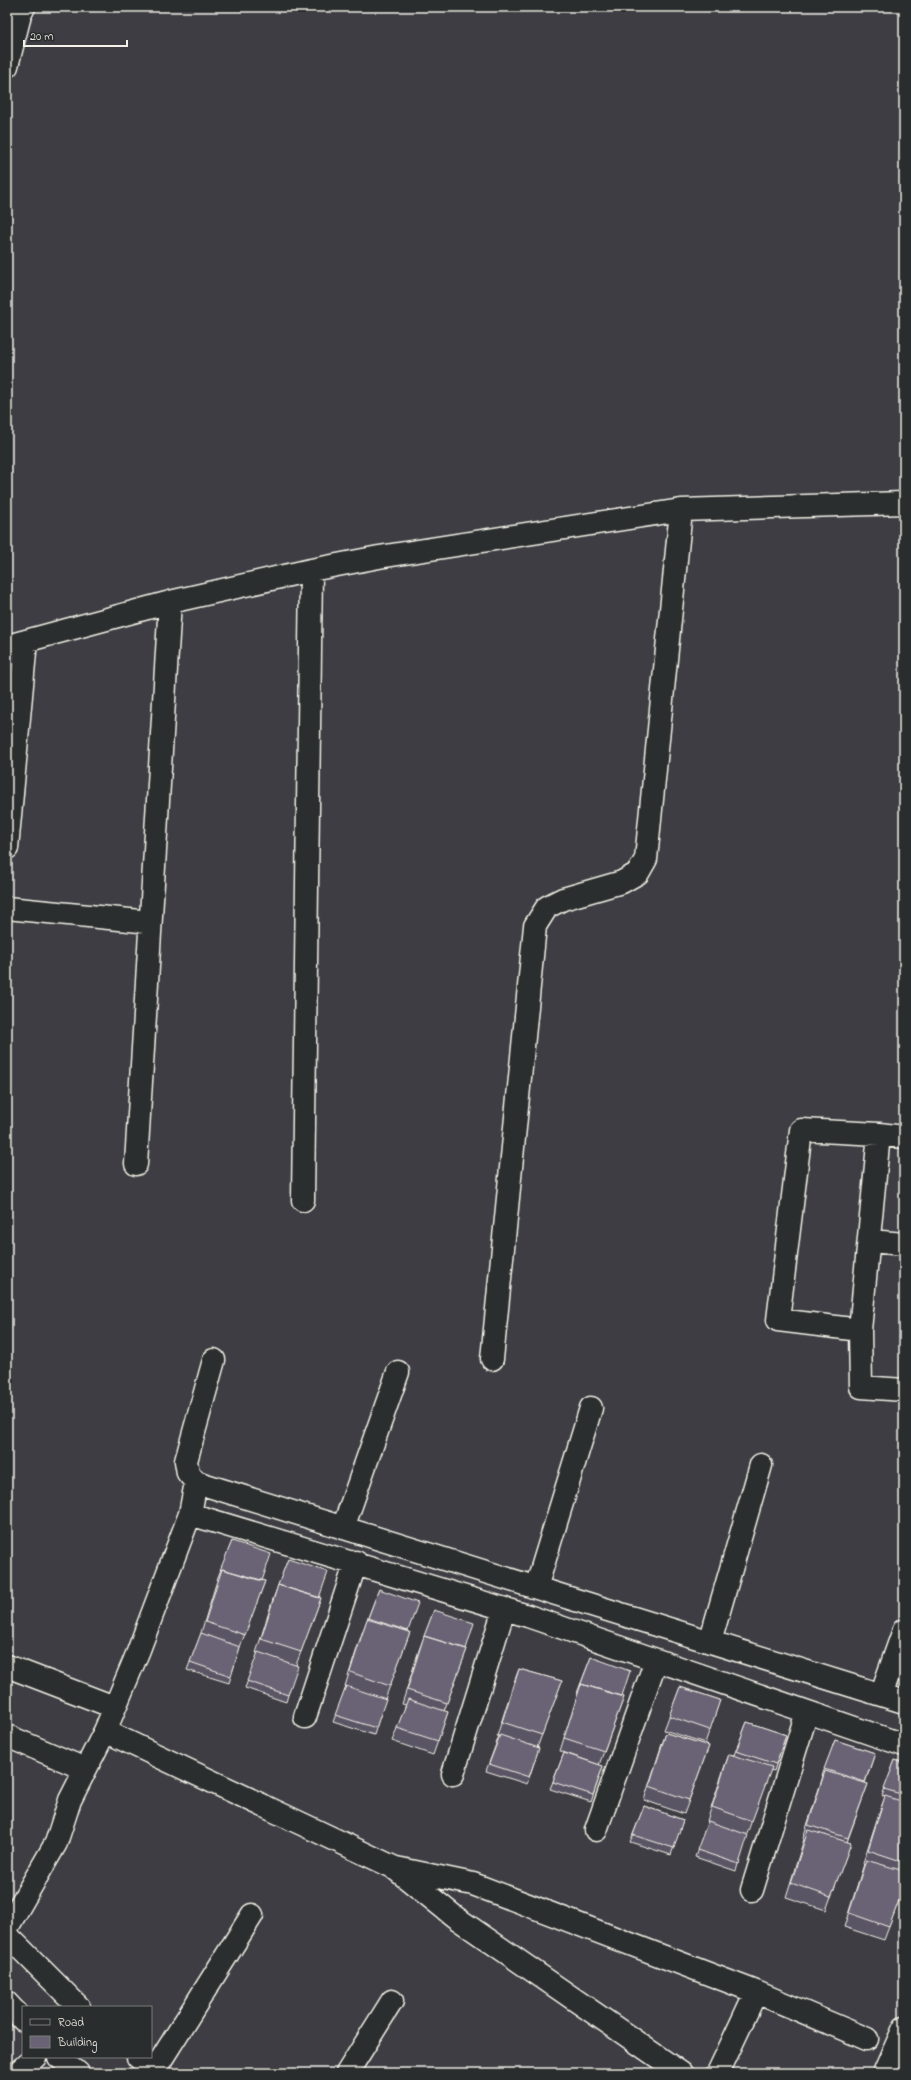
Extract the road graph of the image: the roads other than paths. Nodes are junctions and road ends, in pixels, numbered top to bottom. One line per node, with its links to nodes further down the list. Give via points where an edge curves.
1 (24, 7): 2 (street)
2 (7, 66)
3 (904, 502): 4 (street)
4 (681, 510): 5 (street); 18 (street, via 646,859 638,873 622,882 563,899 547,907 535,926)
5 (311, 570): 6 (street); 14 (street)
6 (170, 602): 7 (street); 10 (street)
7 (16, 644): 8 (street)
8 (7, 848)
9 (7, 908): 10 (street)
10 (150, 922): 13 (street)
11 (879, 1134): 12 (street); 15 (street); 17 (street, via 801,1130 778,1320)
12 (904, 1137)
13 (136, 1164)
14 (303, 1200)
15 (870, 1241): 16 (street); 17 (street)
16 (904, 1244)
17 (860, 1330): 21 (street, via 861,1387)
18 (492, 1359)
19 (214, 1360): 24 (street, via 186,1461 188,1473)
20 (398, 1372): 26 (street)
21 (904, 1390)
22 (591, 1408): 28 (street, via 539,1578)
23 (761, 1465): 31 (street)
24 (196, 1482): 25 (street); 26 (street)
25 (190, 1514): 27 (street); 36 (street, via 138,1652)
26 (343, 1528): 28 (street)
27 (356, 1562): 29 (street); 38 (street)
28 (533, 1587): 31 (street)
29 (504, 1609): 32 (street); 43 (street)
30 (904, 1630): 34 (street)
31 (710, 1642): 34 (street)
32 (656, 1660): 37 (street); 44 (street)
33 (7, 1666): 36 (street)
34 (882, 1695): 35 (street)
35 (904, 1702)
36 (114, 1707): 39 (street)
37 (807, 1712): 41 (street); 46 (street)
38 (305, 1717)
39 (105, 1730): 42 (street); 45 (street)
40 (7, 1736): 42 (street)
41 (904, 1745)
42 (85, 1769): 48 (street, via 70,1800 56,1843)
43 (453, 1774)
44 (596, 1830)
45 (393, 1867): 50 (street, via 473,1884); 65 (street, via 455,1917)
46 (752, 1890)
47 (252, 1915): 61 (street)
48 (7, 1928)
49 (7, 1935): 53 (street)
50 (756, 1992): 56 (street); 66 (street)
51 (392, 2001): 64 (street)
52 (7, 2003): 54 (street)
53 (78, 2006)
54 (22, 2019)
55 (904, 2028): 57 (street)
56 (867, 2039)
57 (900, 2051): 67 (street)
58 (35, 2058): 62 (street)
59 (60, 2058): 63 (street)
60 (139, 2058): 61 (street)
61 (155, 2072)
62 (17, 2073)
63 (78, 2073)
64 (347, 2073)
65 (681, 2073)
66 (718, 2073)
67 (884, 2073)

